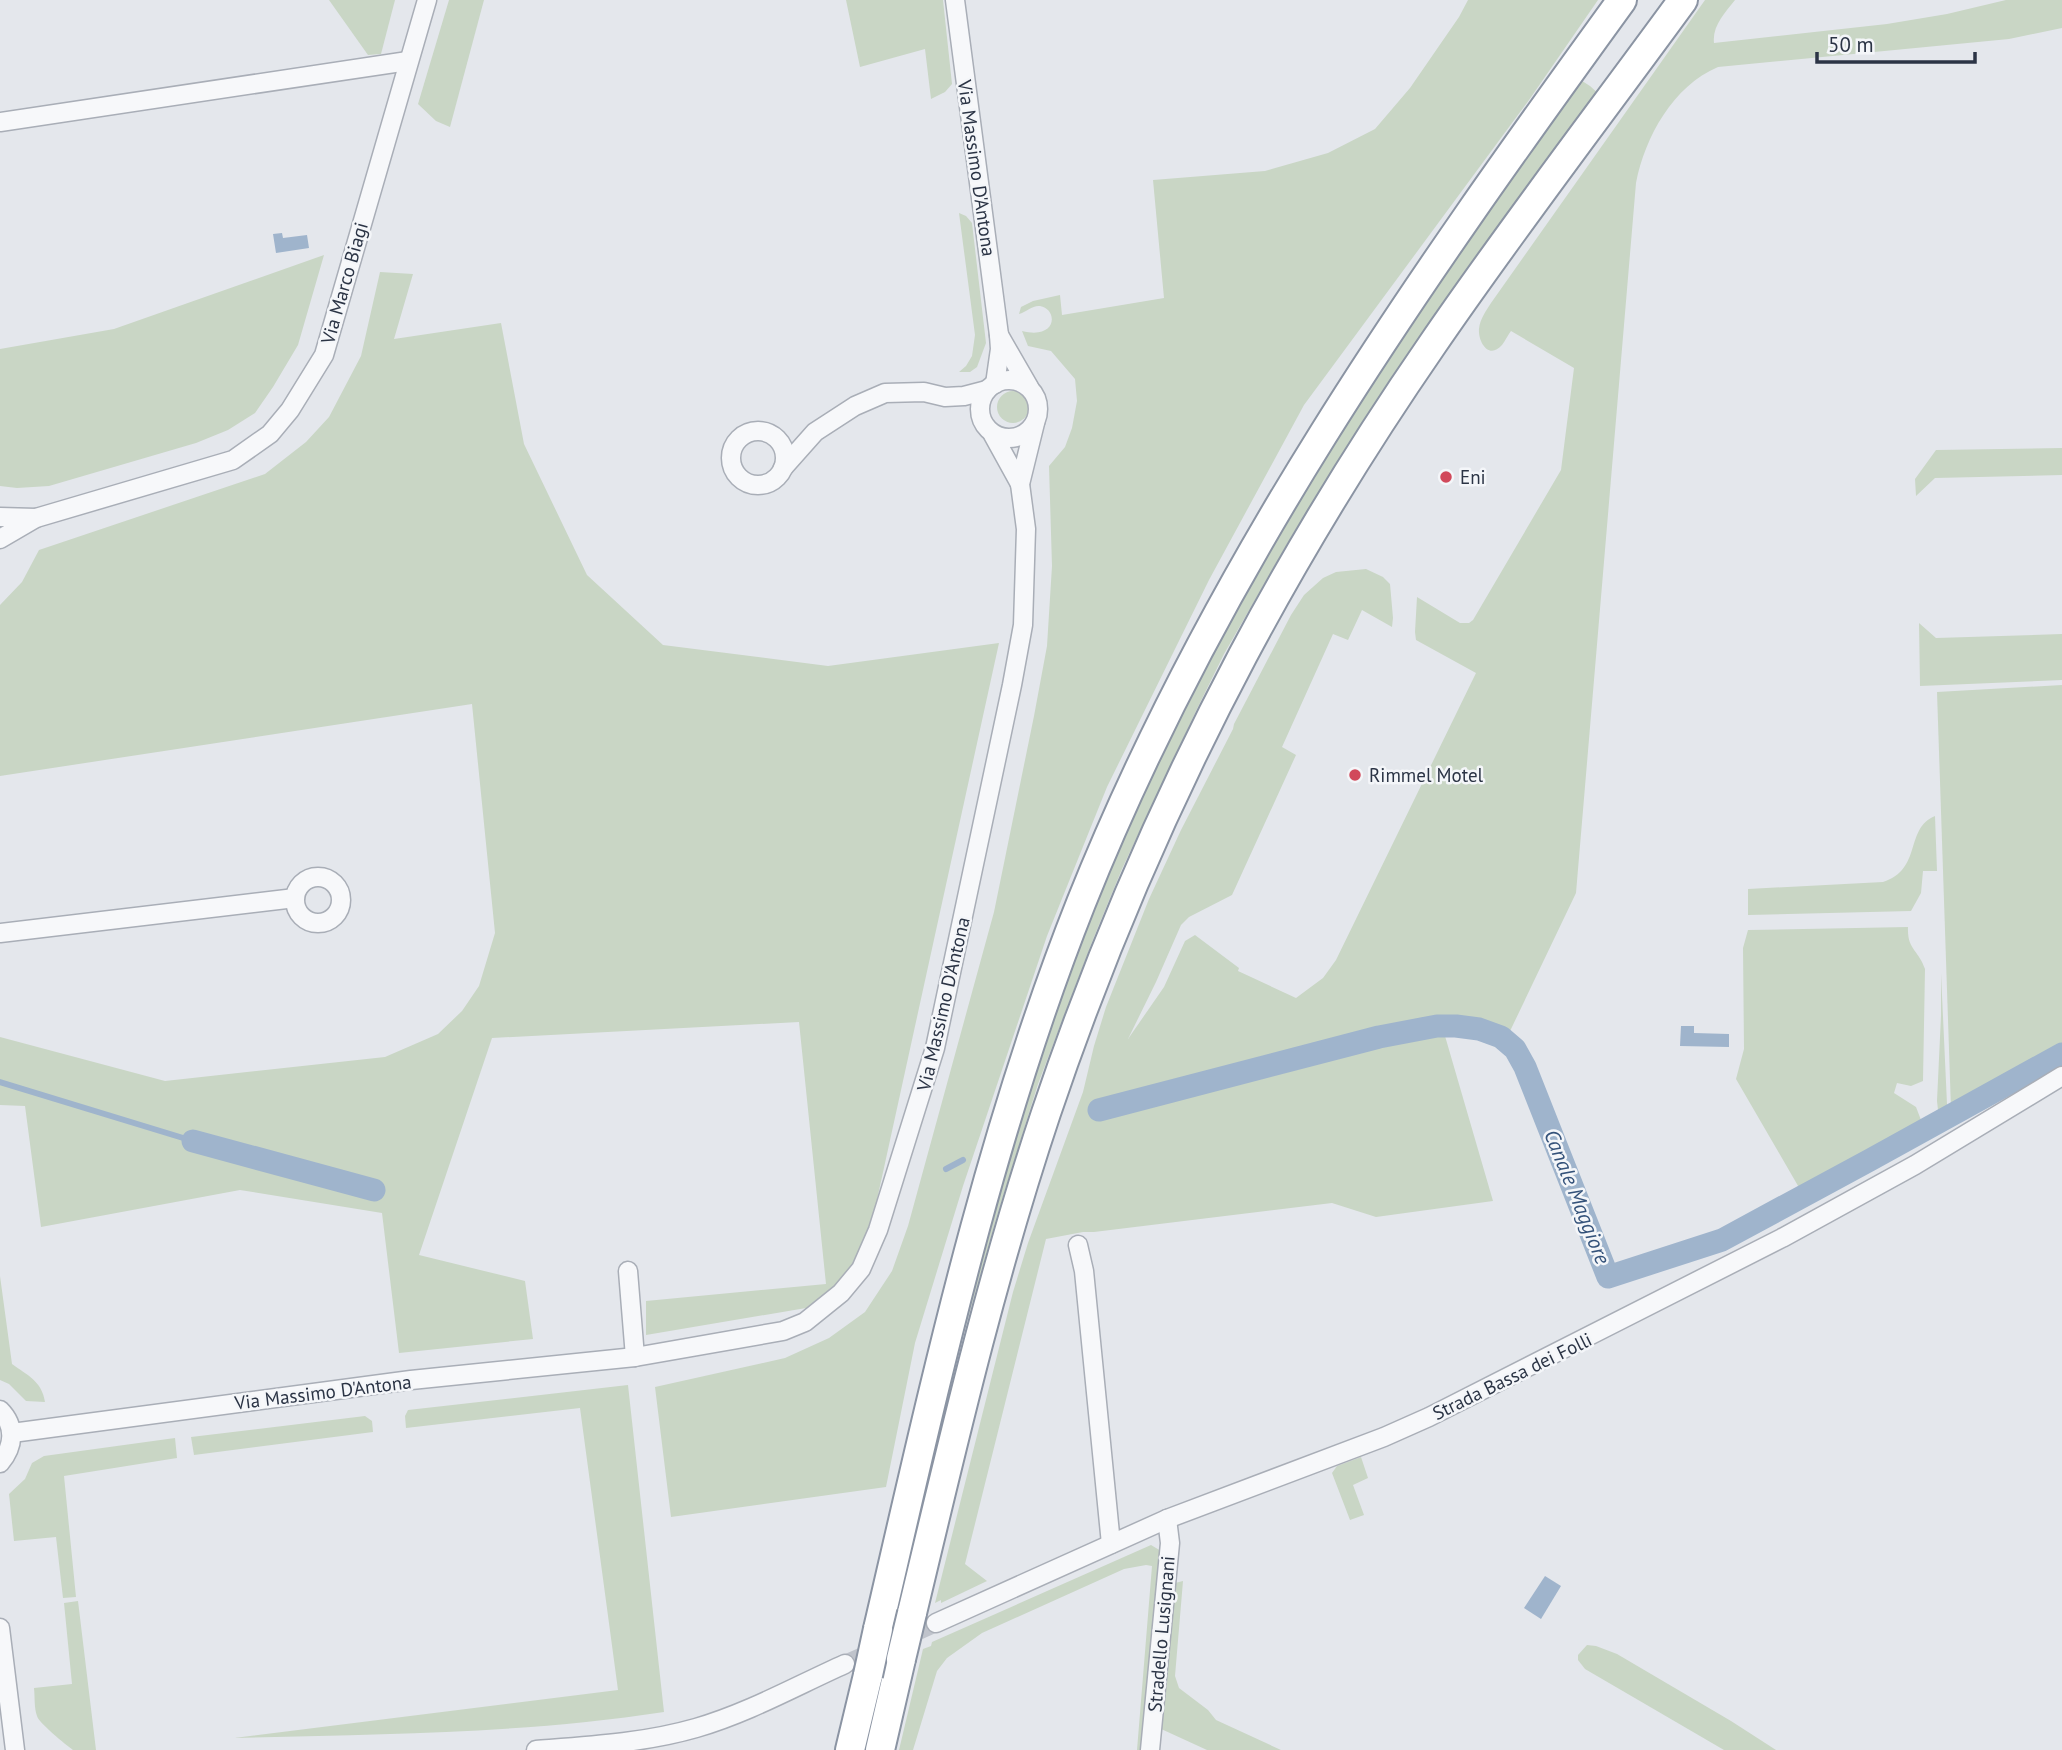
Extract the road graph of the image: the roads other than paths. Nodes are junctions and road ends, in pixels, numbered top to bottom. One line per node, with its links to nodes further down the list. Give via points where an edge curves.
1 (427, 0): 5 (street, Via Marco Biagi)
2 (955, 0): 7 (street, Via Massimo D'Antona)
3 (1622, 0): 33 (highway, bridge, via 1414,293 1303,465 1204,637 1125,799 1086,890 1020,1073 946,1337 878,1629)
4 (1683, 0): 31 (highway, via 1382,420 1279,589 1190,761 1116,926 1045,1115 986,1314)
5 (408, 61): 6 (street); 18 (street, Via Marco Biagi, via 324,355 284,418 233,460)
6 (0, 122)
7 (999, 335): 8 (street, Via Massimo D'Antona); 9 (street, Via Massimo D'Antona)
8 (991, 387): 9 (street, via 1013,380); 10 (street); 12 (street, Via Massimo D'Antona, via 979,409)
9 (1030, 388): 11 (street, Via Massimo D'Antona, via 1038,404)
10 (945, 397): 12 (street); 13 (street, via 885,393)
11 (1035, 423): 12 (street, via 1013,439); 16 (street, Via Massimo D'Antona)
12 (988, 428): 16 (street, Via Massimo D'Antona)
13 (815, 432): 14 (street); 15 (street)
14 (774, 437): 15 (street, via 784,450); 15 (street, via 758,431 741,437 731,461 739,477 756,485 772,481)
15 (783, 468)
16 (1020, 484): 25 (street, Via Massimo D'Antona, via 1026,529 1023,625 1009,698 935,1048 878,1230 861,1269 841,1293 805,1322 783,1331)
17 (0, 517): 18 (street, Via Marco Biagi)
18 (36, 518): 19 (street, Via Marco Biagi)
19 (0, 539)
20 (295, 898): 21 (street)
21 (0, 933)
22 (2062, 1076): 29 (street, Strada Bassa dei Folli, via 1839,1207 1471,1397 1384,1437)
23 (1078, 1245): 30 (street)
24 (628, 1271): 25 (street)
25 (635, 1357): 27 (street, Via Massimo D'Antona, via 411,1380)
26 (0, 1410): 27 (street)
27 (12, 1433): 28 (street)
28 (0, 1464)
29 (1167, 1518): 30 (street, Strada Bassa dei Folli); 38 (street, Stradello Lusignani, via 1170,1543)
30 (1111, 1544): 31 (street, Strada Bassa dei Folli)
31 (924, 1618): 37 (highway, bridge, via 901,1659)
32 (0, 1628): 34 (street)
33 (857, 1669): 35 (street, via 697,1728 611,1744); 36 (highway)
34 (15, 1750)
35 (536, 1750)
36 (850, 1750)
37 (880, 1750)
38 (1150, 1750)

